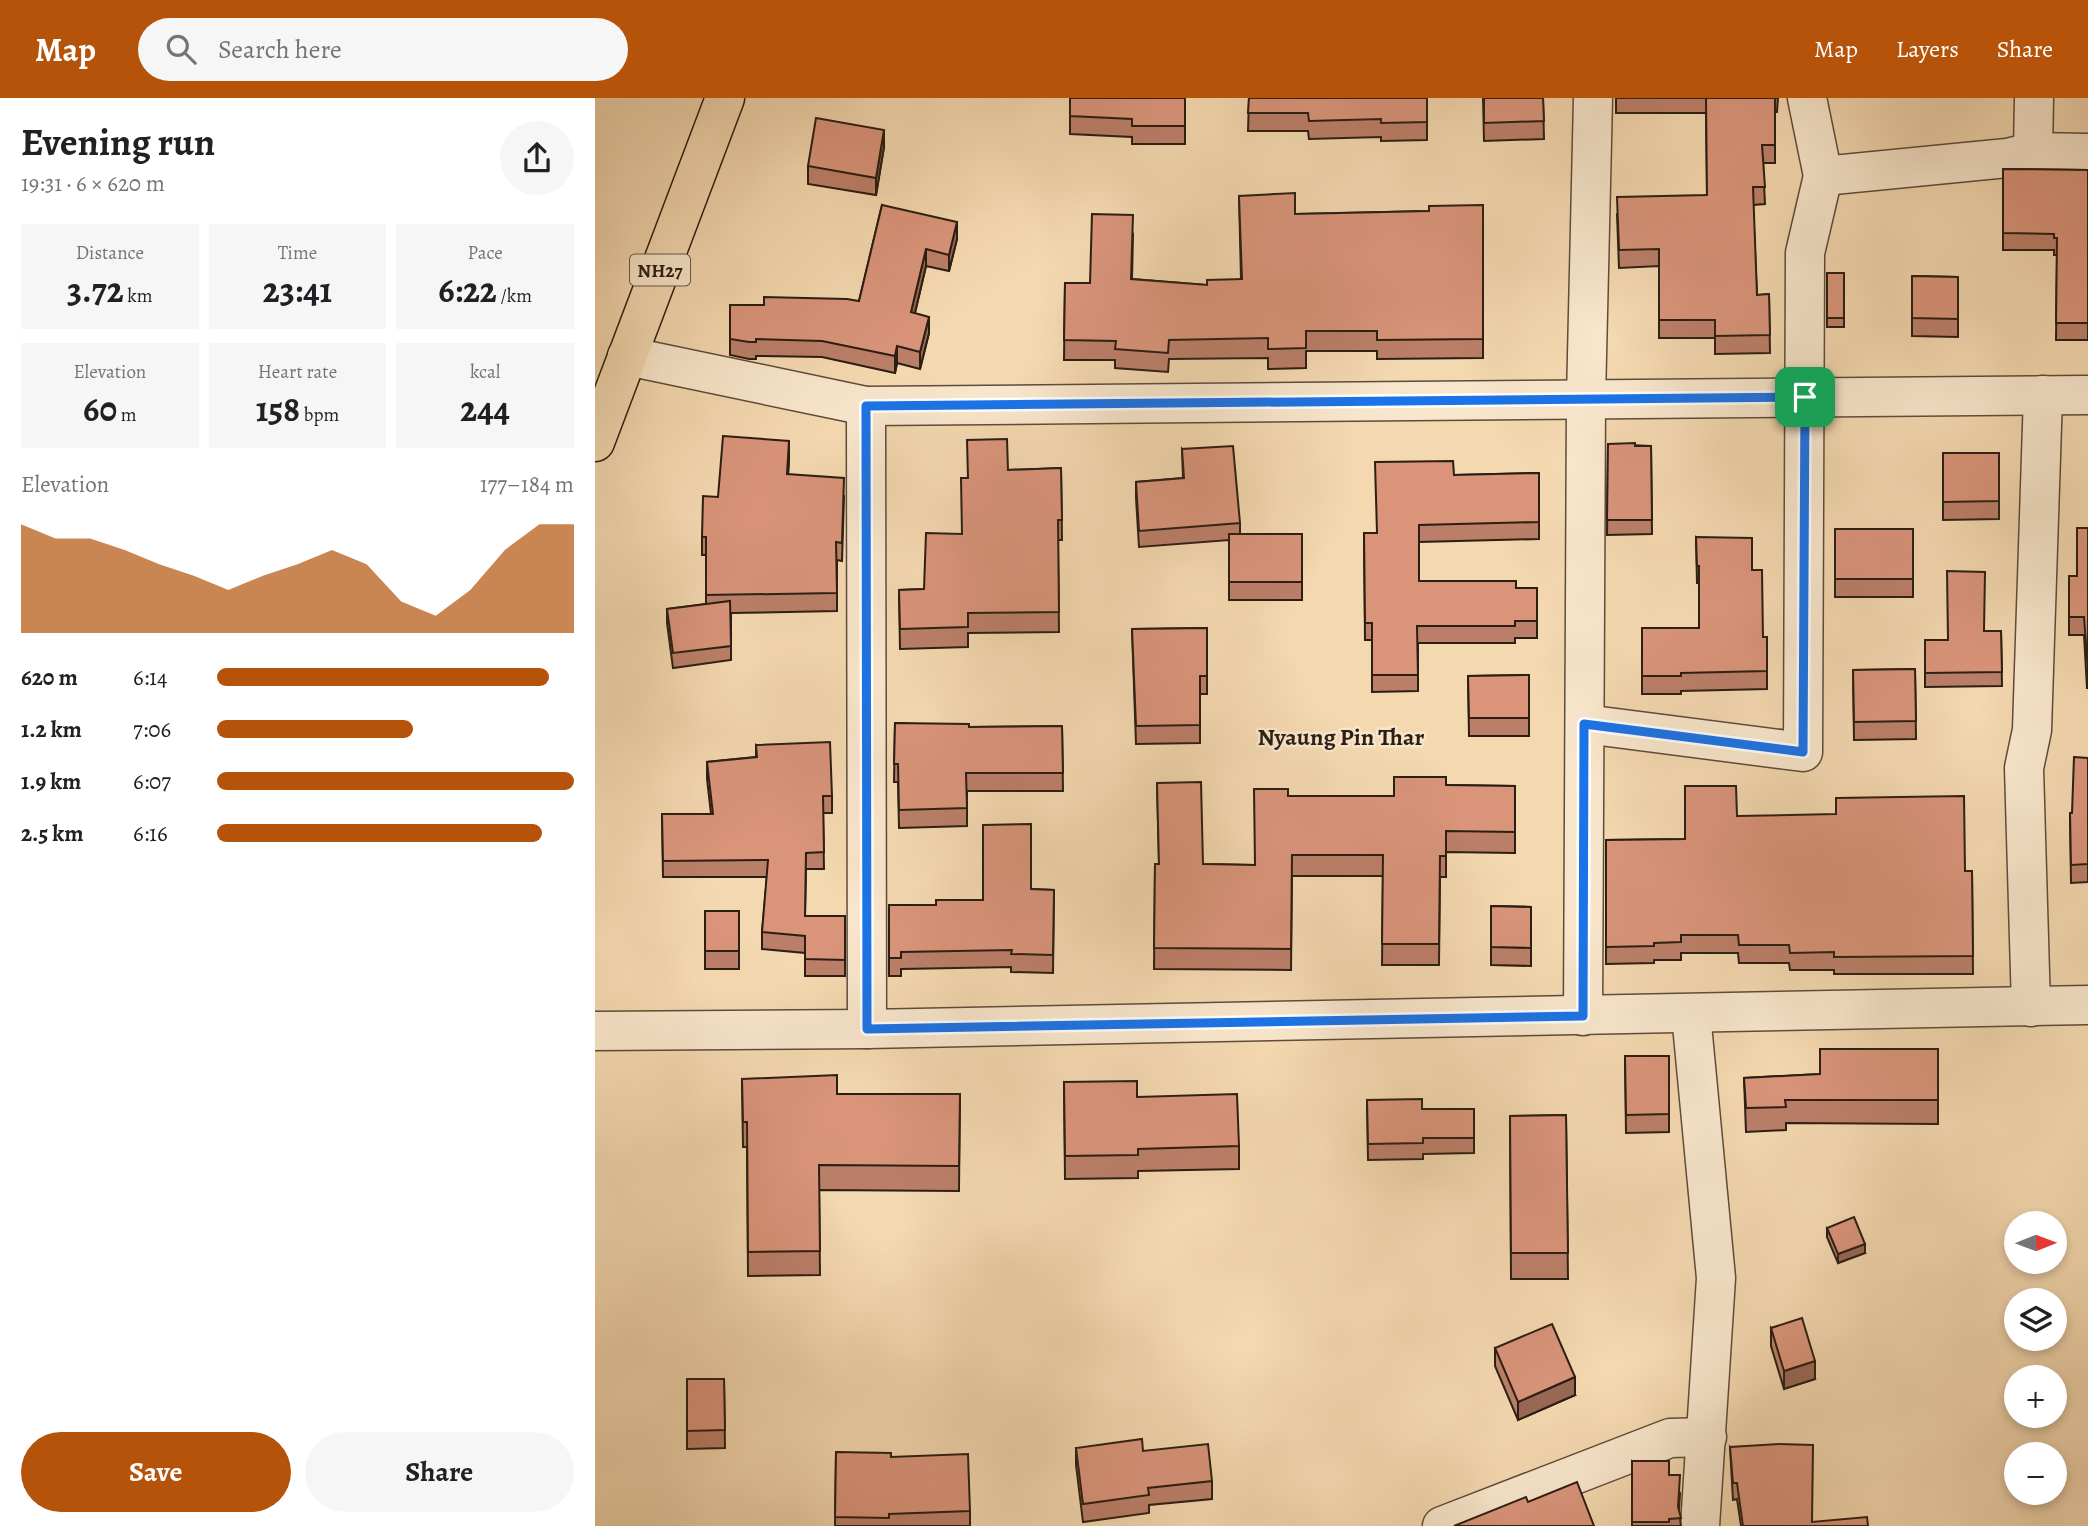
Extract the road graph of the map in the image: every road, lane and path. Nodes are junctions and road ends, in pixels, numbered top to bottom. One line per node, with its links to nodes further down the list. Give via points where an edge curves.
1 (725, 98): 8 (highway, NH27)
2 (1593, 98): 12 (street)
3 (1807, 98): 7 (street)
4 (2034, 98): 5 (street)
5 (2033, 152): 6 (street); 7 (street)
6 (2088, 153)
7 (1823, 176): 11 (street, via 1805,253)
8 (628, 356): 13 (street); 14 (highway, NH27)
9 (2043, 395): 10 (street); 11 (street); 17 (street, via 2032,730 2024,768)
10 (2088, 395)
11 (1805, 397): 12 (street); 15 (street, via 1803,752)
12 (1586, 399): 13 (street); 15 (street)
13 (866, 406): 20 (street)
14 (595, 442)
15 (1584, 724): 19 (street)
16 (2088, 1005): 17 (street)
17 (2031, 1007): 18 (street)
18 (1691, 1014): 19 (street); 22 (street, via 1716,1278)
19 (1583, 1016): 20 (street)
20 (867, 1029): 21 (street)
21 (595, 1031)
22 (1707, 1437): 23 (street, via 1670,1438); 24 (street)
23 (1442, 1526)
24 (1700, 1526)

